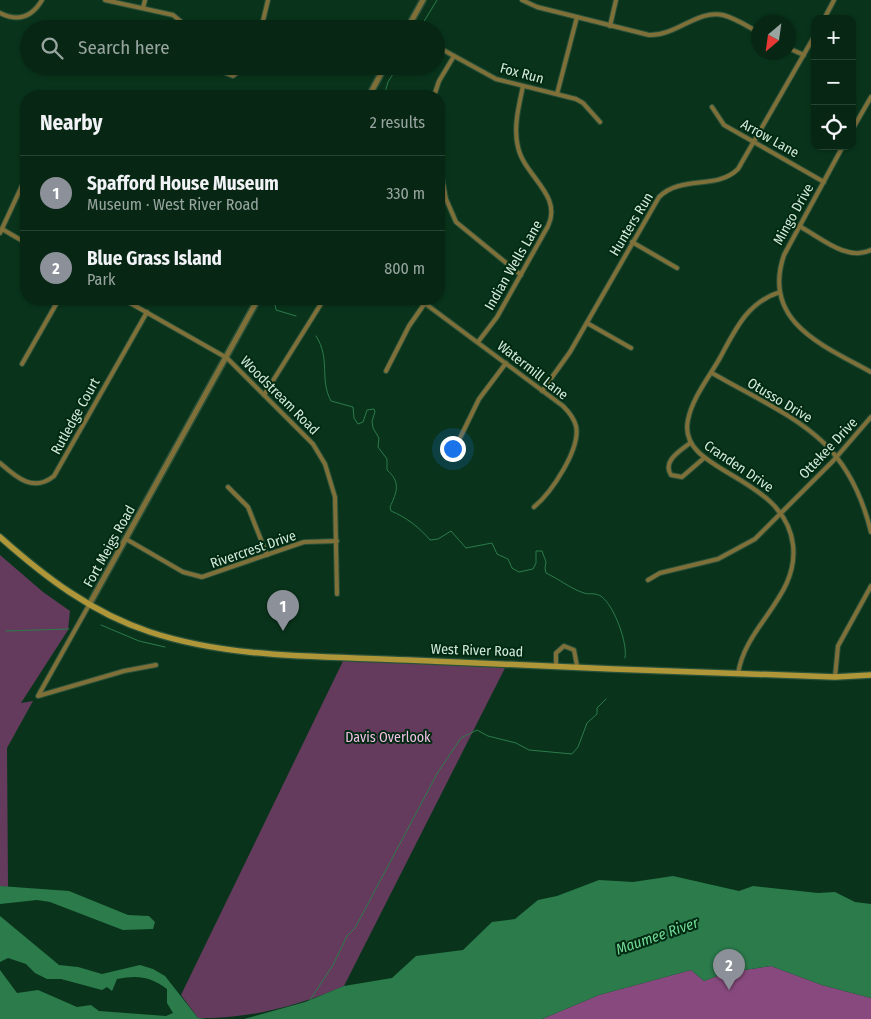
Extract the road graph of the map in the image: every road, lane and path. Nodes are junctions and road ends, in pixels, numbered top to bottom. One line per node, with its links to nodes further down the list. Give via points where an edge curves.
1 (42, 0): 10 (street, via 34,11 24,17 12,18)
2 (105, 0): 9 (street)
3 (145, 0): 9 (street)
4 (268, 0): 14 (street)
5 (423, 0): 15 (street)
6 (522, 0): 12 (street)
7 (616, 0): 16 (street)
8 (834, 0): 11 (street)
9 (143, 8): 13 (street, via 173,15)
10 (0, 13)
11 (826, 15)
12 (576, 17): 16 (street); 29 (street)
13 (179, 20)
14 (263, 20)
15 (412, 20)
16 (610, 26): 17 (street, via 656,35 672,32 703,16 718,14)
17 (751, 28)
18 (811, 42): 21 (street, Hunters Run)
19 (445, 51): 22 (street, Fox Run)
20 (796, 52): 21 (street)
21 (804, 55): 34 (street, Hunters Run)
22 (454, 56): 23 (street); 26 (street, Fox Run, via 496,79)
23 (445, 71)
24 (381, 75): 27 (street)
25 (443, 75): 28 (street)
26 (523, 86): 29 (street, Fox Run); 45 (street, Indian Wells Lane, via 517,124 518,147 526,168 548,195 552,211 548,226)
27 (372, 90)
28 (436, 90)
29 (557, 94): 32 (street, Fox Run, via 580,101)
30 (871, 97): 33 (street)
31 (712, 107): 34 (street, Arrow Lane, via 724,125)
32 (600, 122)
33 (856, 123)
34 (754, 143): 36 (street, Arrow Lane); 42 (street, Hunters Run, via 738,169 728,177 675,187 662,194)
35 (841, 150): 36 (street, Mingo Drive)
36 (824, 182): 39 (street, Mingo Drive)
37 (20, 190): 40 (street)
38 (445, 191): 45 (street, via 456,222)
39 (799, 226): 43 (street, via 847,252 859,254); 46 (street, Mingo Drive, via 781,262)
40 (1, 231): 41 (street)
41 (20, 240)
42 (632, 242): 44 (street); 54 (street, Hunters Run)
43 (871, 250)
44 (677, 268)
45 (521, 275): 55 (street, Indian Wells Lane)
46 (780, 292): 61 (street, Mingo Drive, via 787,313 798,328); 62 (street, Cranden Drive, via 759,301 747,312)
47 (56, 305): 59 (street)
48 (134, 305): 53 (street, Woodstream Road)
49 (255, 305): 57 (street, Fort Meigs Road)
50 (320, 305): 64 (street)
51 (424, 305): 60 (street, via 401,339)
52 (428, 305): 55 (street, Watermill Lane)
53 (146, 312): 57 (street, Woodstream Road); 70 (street, Rutledge Court, via 54,476 40,483 28,483 18,479)
54 (587, 323): 56 (street); 63 (street, Hunters Run)
55 (478, 342): 58 (street, Watermill Lane)
56 (631, 348)
57 (227, 358): 64 (street, Woodstream Road); 76 (street, Fort Meigs Road)
58 (506, 363): 63 (street, Watermill Lane); 66 (street, via 479,399)
59 (22, 364)
60 (386, 371)
61 (871, 372)
62 (712, 373): 67 (street, Cranden Drive, via 689,416 687,431); 68 (street, Otusso Drive, via 807,428)
63 (542, 391): 72 (street, Watermill Lane, via 571,415 576,426 576,441 545,498)
64 (264, 395): 77 (street, Woodstream Road, via 306,435 325,464 335,497)
65 (871, 417): 68 (street, Ottekee Drive)
66 (459, 440)
67 (690, 443): 69 (street, Cranden Drive); 69 (street, via 669,463 671,475 682,477)
68 (837, 456): 73 (street, Ottekee Drive); 74 (street, Otusso Drive, via 858,489)
69 (704, 458): 73 (street, Cranden Drive, via 760,491)
70 (0, 462)
71 (228, 487): 78 (street, via 248,507)
72 (534, 507)
73 (781, 513): 79 (street, Ottekee Drive, via 755,539 729,555 660,573); 86 (street, Cranden Drive, via 793,543 790,575 779,599 745,649)
74 (871, 532)
75 (0, 537): 82 (main road, West River Road, via 50,580)
76 (126, 539): 78 (street, Rivercrest Drive, via 183,572 198,577 214,575); 82 (street, Fort Meigs Road)
77 (337, 541): 78 (street, Rivercrest Drive, via 304,542); 81 (street, Woodstream Road)
78 (267, 555)
79 (648, 580)
80 (871, 586): 88 (street, via 838,646)
81 (338, 594)
82 (89, 605): 83 (street, Fort Meigs Road, via 38,696); 84 (main road, West River Road, via 147,631 213,648)
83 (156, 665)
84 (556, 666): 85 (main road, West River Road); 85 (street, via 556,653 564,646 574,650)
85 (577, 666): 86 (main road, West River Road)
86 (738, 674): 88 (main road, West River Road)
87 (871, 675): 88 (main road, West River Road)
88 (835, 677)

